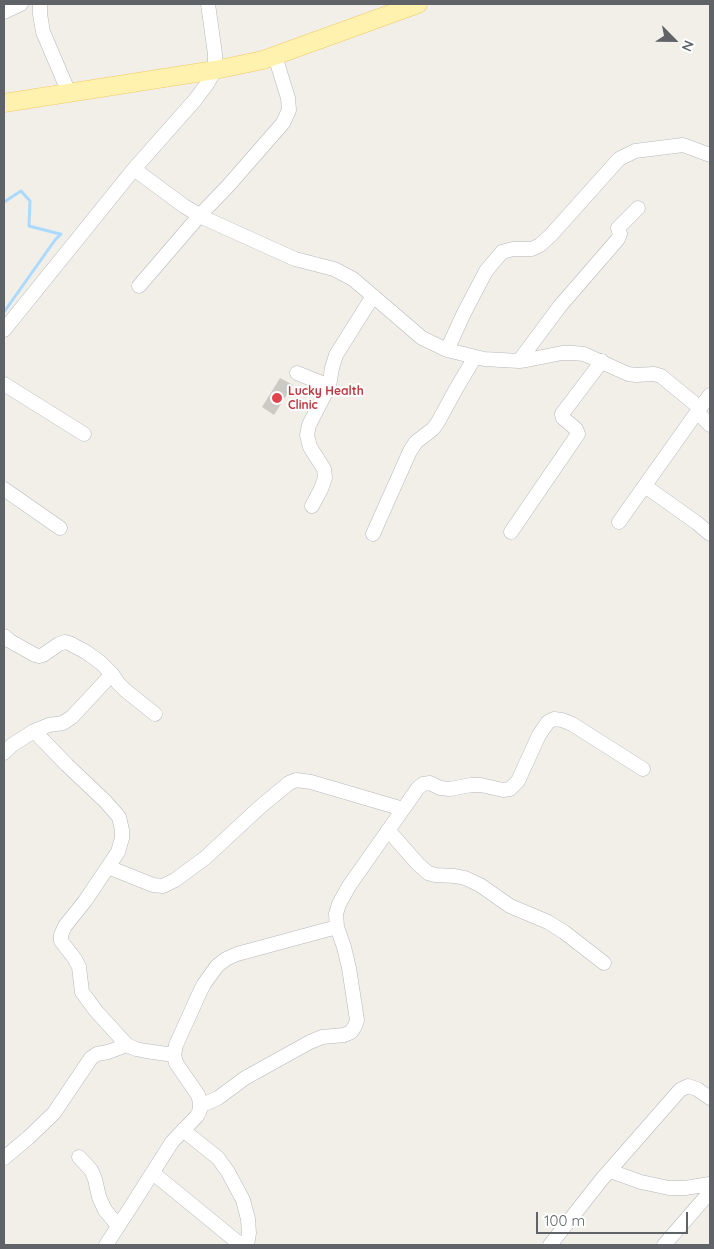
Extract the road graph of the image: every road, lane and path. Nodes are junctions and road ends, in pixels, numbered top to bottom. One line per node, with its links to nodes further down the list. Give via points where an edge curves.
1 (21, 4): 6 (street)
2 (40, 4): 9 (street, via 43,32)
3 (208, 4): 8 (street)
4 (418, 4): 5 (main road)
5 (389, 8): 7 (main road)
6 (4, 12)
7 (275, 56): 8 (main road); 14 (street, via 288,98 287,116)
8 (215, 70): 9 (main road); 12 (street, via 195,100)
9 (69, 92): 10 (main road)
10 (6, 106)
11 (710, 155): 18 (street, via 683,145 635,151 619,159 540,245 502,252 486,271)
12 (134, 169): 14 (street); 17 (street)
13 (638, 208): 20 (street, via 618,228 618,239)
14 (200, 215): 15 (street); 16 (street, via 295,259 334,269 353,279)
15 (139, 286)
16 (373, 296): 18 (street, via 422,338); 24 (street, via 336,355)
17 (4, 330)
18 (447, 350): 19 (street)
19 (475, 357): 20 (street); 35 (street, via 438,422 410,451)
20 (519, 360): 21 (street, via 573,353)
21 (602, 361): 26 (street, via 628,374 661,376); 34 (street, via 562,414 578,434)
22 (297, 373): 24 (street)
23 (4, 384): 28 (street)
24 (329, 386): 31 (street, via 307,435 310,447 324,469 321,489)
25 (710, 395): 26 (street)
26 (699, 410): 27 (street); 29 (street)
27 (710, 425)
28 (84, 434)
29 (645, 486): 32 (street); 36 (street)
30 (4, 489): 33 (street)
31 (312, 506)
32 (619, 522)
33 (60, 528)
34 (511, 532)
35 (373, 534)
36 (710, 534)
37 (4, 636): 38 (street, via 39,656 59,644 69,643 95,658)
38 (112, 674): 39 (street, via 125,690); 40 (street, via 72,717)
39 (154, 714)
40 (34, 731): 41 (street); 45 (street, via 119,817 122,838)
41 (4, 753)
42 (643, 769): 43 (street, via 572,724 554,719 539,735 518,781 510,789 481,785 450,789 423,784)
43 (403, 810): 44 (street); 45 (street, via 296,780 176,880 163,886 153,885)
44 (388, 830): 46 (street, via 339,904); 47 (street, via 428,873 466,878 510,906 548,922)
45 (108, 867): 48 (street, via 65,926 61,941 79,967 82,992)
46 (337, 927): 49 (street, via 237,954 217,966 202,989); 51 (street, via 349,968 357,1020 351,1032 310,1042)
47 (604, 963)
48 (127, 1046): 49 (street); 54 (street, via 91,1058 54,1113)
49 (174, 1055): 51 (street, via 198,1094)
50 (710, 1098): 55 (street, via 688,1086 680,1090)
51 (200, 1106): 52 (street, via 197,1116)
52 (183, 1130): 56 (street); 62 (street, via 218,1158 228,1172 243,1200 248,1219)
53 (79, 1157): 59 (street, via 91,1170 99,1197)
54 (4, 1158)
55 (610, 1171): 57 (street, via 669,1188); 63 (street)
56 (153, 1173): 59 (street); 61 (street)
57 (710, 1184)
58 (710, 1192): 64 (street)
59 (118, 1226): 60 (street)
60 (106, 1245)
61 (241, 1245)
62 (246, 1245)
63 (550, 1245)
64 (664, 1245)

